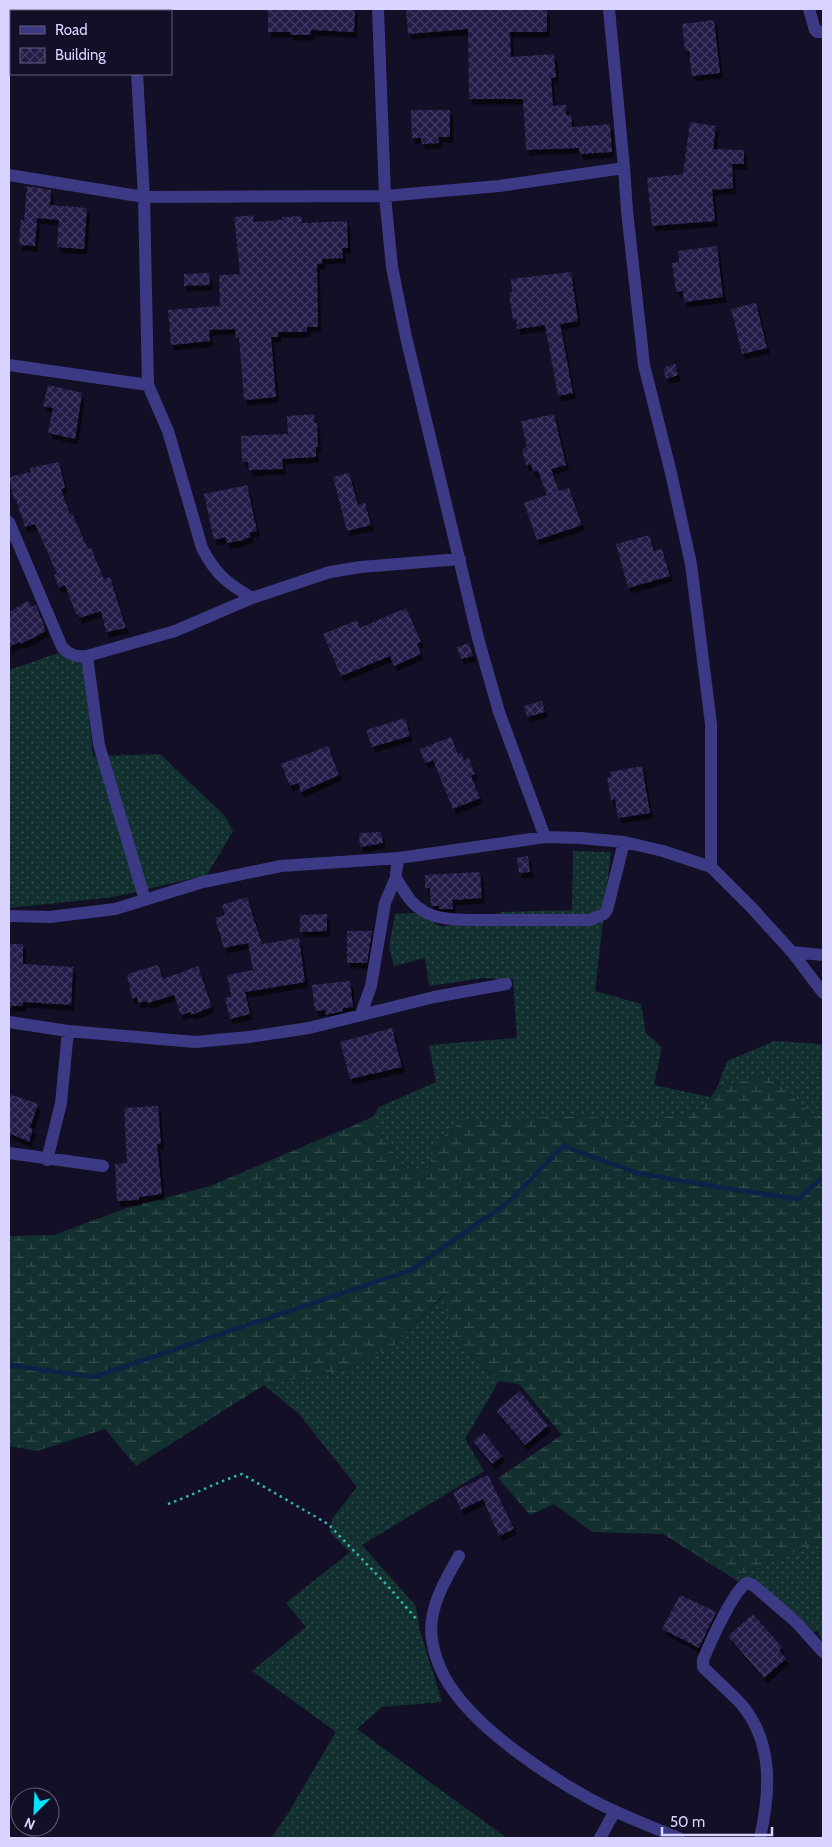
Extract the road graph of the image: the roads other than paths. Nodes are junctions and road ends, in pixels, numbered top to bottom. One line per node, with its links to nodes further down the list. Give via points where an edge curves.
1 (378, 9): 8 (street)
2 (609, 9): 6 (street)
3 (809, 9): 4 (street, via 815,30)
4 (823, 32)
5 (137, 75): 9 (street)
6 (624, 168): 8 (street, via 499,186); 19 (street, via 644,365 691,564 701,635 712,724)
7 (9, 175): 9 (street)
8 (385, 196): 9 (street); 13 (street, via 392,267 406,337)
9 (144, 197): 11 (street)
10 (9, 365): 11 (street)
11 (148, 386): 14 (street, via 168,431 202,548 226,582)
12 (9, 522): 15 (street, via 62,648 72,655)
13 (460, 559): 14 (street, via 330,572); 16 (street, via 499,712)
14 (252, 598): 15 (street, via 175,631)
15 (87, 656): 21 (street, via 100,745)
16 (545, 837): 17 (street); 18 (street)
17 (624, 842): 19 (street); 20 (street, via 607,910 590,920 454,920 435,917 420,910 409,899)
18 (399, 858): 20 (street); 21 (street, via 281,866 202,882)
19 (711, 867): 23 (street)
20 (396, 877): 27 (street, via 385,903 371,986)
21 (145, 900): 22 (street, via 86,913)
22 (9, 916)
23 (792, 952): 24 (street); 26 (street)
24 (823, 955)
25 (506, 984): 27 (street)
26 (823, 993)
27 (361, 1014): 29 (street, via 309,1028 195,1042)
28 (9, 1022): 29 (street)
29 (68, 1031): 31 (street, via 61,1103)
30 (9, 1153): 31 (street)
31 (47, 1160): 32 (street)
32 (103, 1166)
33 (459, 1556): 35 (street, via 433,1612 432,1640 454,1693 489,1729 528,1759 568,1786)
34 (823, 1652): 38 (street, via 796,1622 747,1582 733,1600 703,1660 704,1667 742,1706 762,1743 768,1795)
35 (615, 1811): 36 (street); 37 (street)
36 (600, 1838)
37 (679, 1838)
38 (760, 1838)

